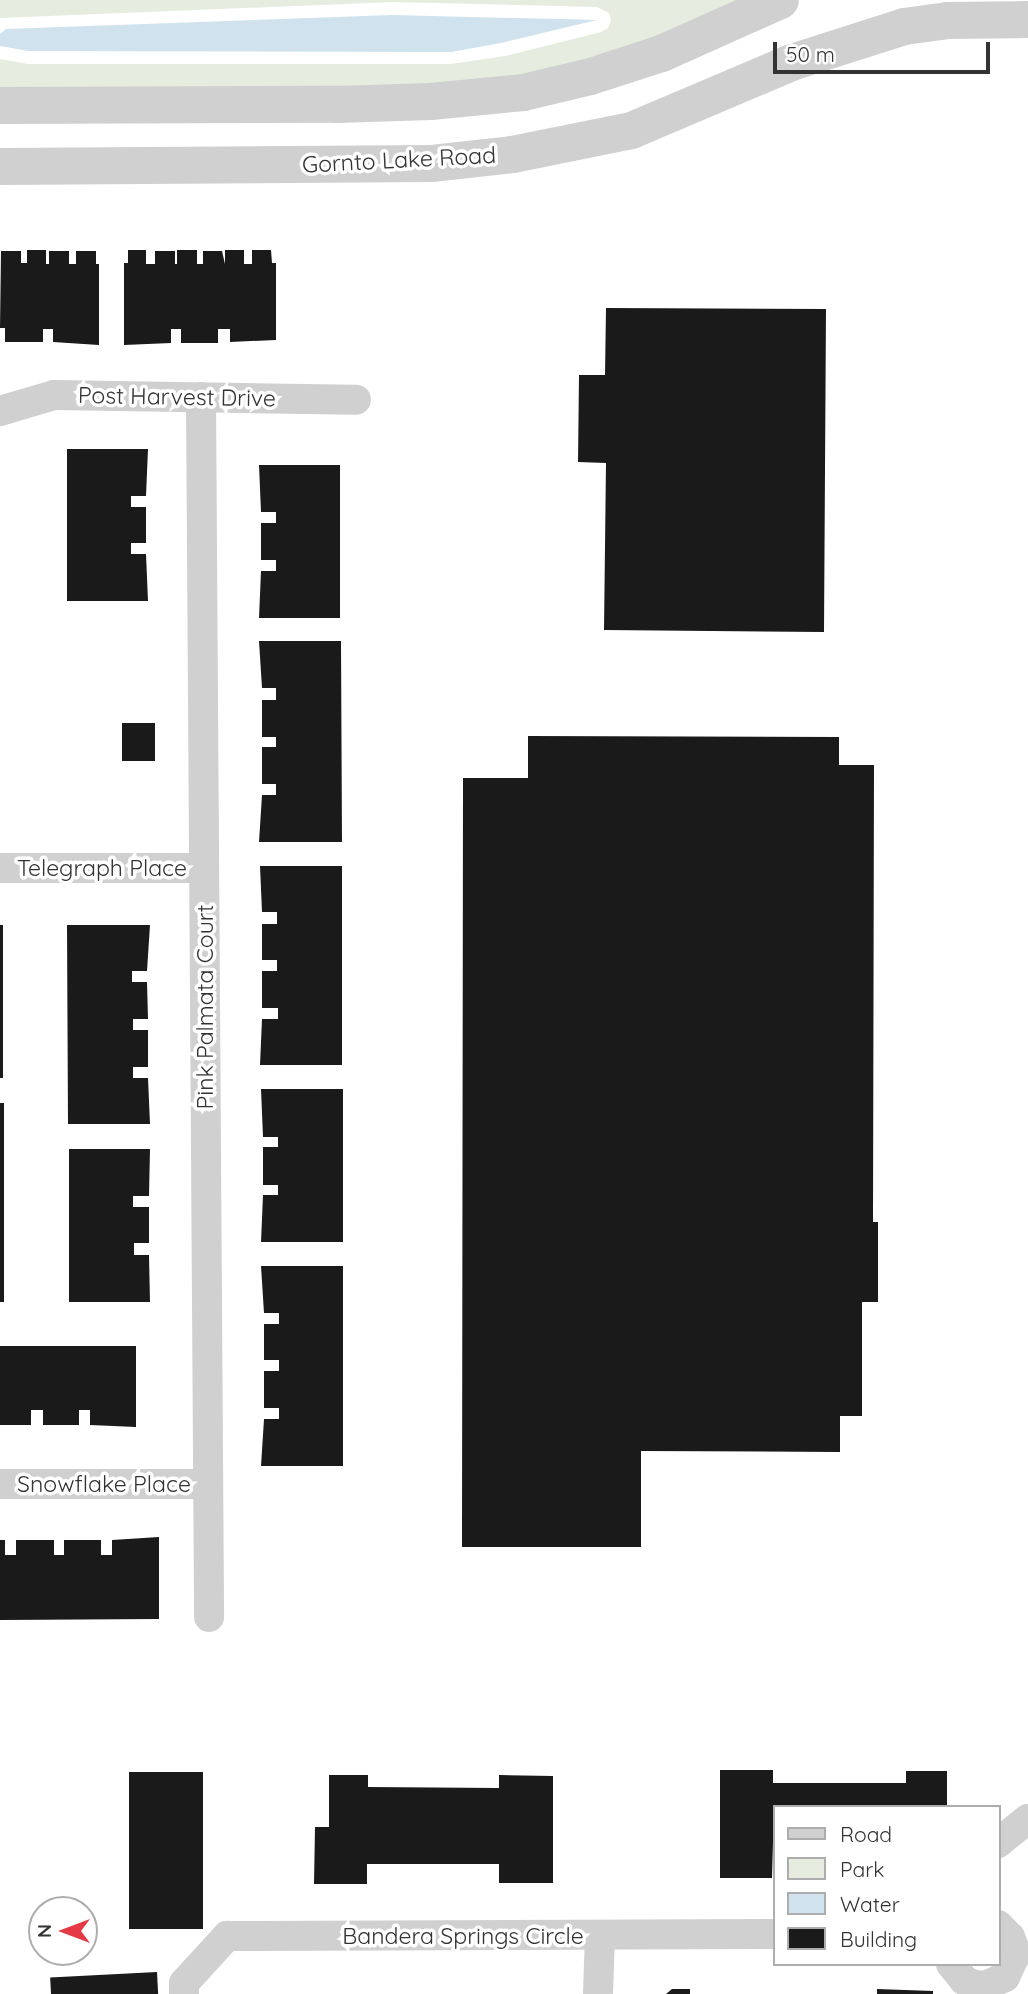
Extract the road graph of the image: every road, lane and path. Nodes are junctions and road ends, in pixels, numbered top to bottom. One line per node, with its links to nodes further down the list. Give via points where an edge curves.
1 (780, 0): 4 (street, via 662,53 523,92 337,104)
2 (947, 10): 3 (street, Gornto Lake Road); 5 (street, Gornto Lake Road, via 791,62 631,130 512,154 418,163)
3 (1028, 19)
4 (0, 105)
5 (0, 166)
6 (201, 397): 7 (street, Post Harvest Drive); 8 (street, Post Harvest Drive, via 54,395); 10 (street, Pink Palmata Court)
7 (356, 400)
8 (0, 411)
9 (0, 868): 10 (street, Telegraph Place)
10 (204, 868): 12 (street, Pink Palmata Court)
11 (0, 1484): 12 (street, Snowflake Place)
12 (208, 1484): 13 (street, Pink Palmata Court)
13 (209, 1617)
14 (1028, 1819): 15 (street)
15 (1000, 1841)
16 (772, 1934): 17 (street, Bandera Springs Circle)
17 (600, 1935): 21 (street, Bandera Springs Circle, via 227,1936 184,1983); 22 (street)
18 (1013, 1937): 20 (street, via 1011,1968)
19 (953, 1966): 20 (street, via 974,1985)
20 (997, 1988)
21 (184, 1994)
22 (598, 1994)

